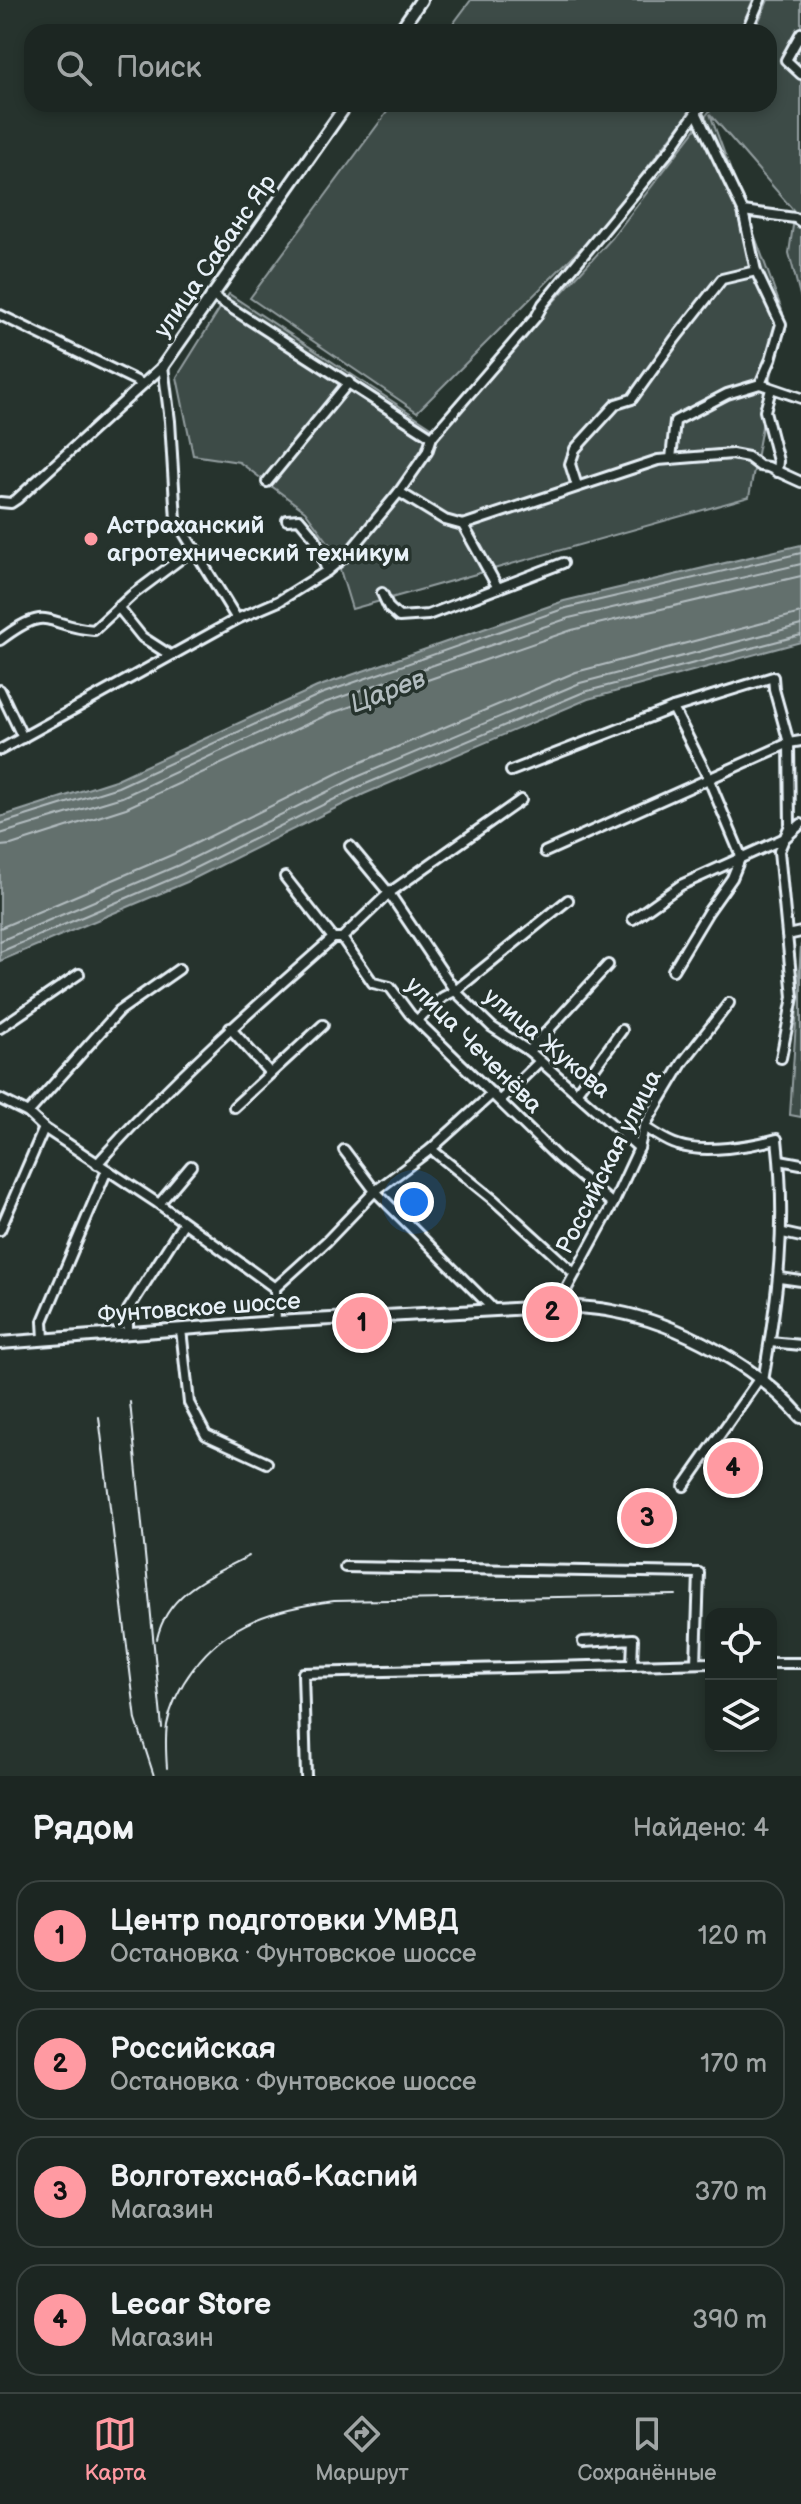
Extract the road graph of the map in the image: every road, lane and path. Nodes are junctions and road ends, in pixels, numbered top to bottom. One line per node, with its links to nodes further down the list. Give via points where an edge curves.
1 (421, 0): 3 (street)
2 (760, 0): 4 (street)
3 (404, 24)
4 (750, 24)
5 (801, 33): 6 (street, via 787,57 787,64)
6 (801, 74)
7 (341, 112): 13 (street, улица Сабанс Яр)
8 (696, 112): 21 (street, via 536,317)
9 (701, 112): 10 (street)
10 (743, 211): 11 (street); 12 (street)
11 (799, 217)
12 (756, 271): 18 (street, via 781,324); 26 (street, via 722,279 632,399 616,404 575,449 570,464)
13 (211, 295): 15 (street, улица Сабанс Яр); 16 (street)
14 (0, 315): 17 (street)
15 (163, 366): 17 (street); 31 (street, улица Сабанс Яр, via 174,513)
16 (349, 382): 21 (street); 24 (street)
17 (143, 384): 28 (street, via 17,499)
18 (760, 384): 19 (street); 22 (street, via 727,394 675,421)
19 (771, 389): 20 (street); 23 (street, via 765,411)
20 (801, 398)
21 (432, 437): 27 (street)
22 (671, 459): 23 (street, via 732,454); 26 (street)
23 (777, 472): 25 (street)
24 (267, 482)
25 (801, 482)
26 (577, 486): 30 (street)
27 (399, 492): 30 (street); 33 (street, via 347,555)
28 (0, 502)
29 (287, 520): 33 (street, via 299,519 315,538)
30 (463, 525): 34 (street)
31 (195, 548): 36 (street); 37 (street, улица Сабанс Яр)
32 (563, 563): 34 (street)
33 (327, 571): 37 (street)
34 (498, 588): 35 (street, via 428,615 399,617)
35 (382, 593)
36 (118, 607): 38 (street, via 94,630 42,618); 39 (street, via 142,637)
37 (237, 619): 39 (street)
38 (0, 640)
39 (170, 655): 42 (street)
40 (0, 690): 42 (street)
41 (673, 708): 44 (street, via 773,677); 46 (street); 47 (street)
42 (23, 738): 45 (street)
43 (801, 741): 44 (street)
44 (789, 743): 47 (street); 50 (street, via 790,825)
45 (0, 750)
46 (511, 771)
47 (708, 777): 52 (street); 53 (street)
48 (521, 800): 55 (street)
49 (801, 824): 50 (street)
50 (785, 838): 53 (street); 59 (street, via 779,851)
51 (350, 846): 55 (street, улица Жукова)
52 (545, 852)
53 (741, 856): 57 (street, via 681,885); 63 (street)
54 (285, 877): 60 (street, улица Чеченёва)
55 (389, 893): 60 (street); 65 (street, улица Жукова)
56 (568, 900): 65 (street)
57 (633, 919)
58 (801, 932): 59 (street)
59 (787, 935): 73 (street, via 793,997)
60 (338, 938): 67 (street, улица Чеченёва, via 373,983 390,987); 70 (street)
61 (608, 965): 72 (street)
62 (179, 969): 80 (street, via 119,1011)
63 (673, 970)
64 (79, 974): 69 (street)
65 (455, 991): 67 (street); 72 (street, улица Жукова, via 492,1027)
66 (729, 1003): 81 (street, Российская улица, via 683,1062)
67 (417, 1020): 77 (street, улица Чеченёва)
68 (323, 1025): 75 (street)
69 (0, 1028)
70 (230, 1028): 75 (street); 87 (street)
71 (622, 1030): 76 (street)
72 (529, 1051): 74 (street, улица Жукова)
73 (781, 1058)
74 (540, 1061): 76 (street, улица Жукова); 77 (street)
75 (270, 1073): 79 (street)
76 (576, 1093): 83 (street, улица Жукова)
77 (496, 1097): 84 (street); 93 (street, улица Чеченёва)
78 (0, 1099): 80 (street)
79 (234, 1107)
80 (28, 1113): 82 (street)
81 (644, 1127): 83 (street, Российская улица); 86 (street, via 693,1147 777,1139)
82 (44, 1128): 87 (street); 95 (street)
83 (639, 1148): 93 (street, Российская улица)
84 (431, 1149): 91 (street); 98 (street)
85 (344, 1150): 91 (street)
86 (780, 1160): 88 (street); 96 (street)
87 (97, 1164): 90 (street)
88 (801, 1164)
89 (191, 1166): 92 (street)
90 (107, 1170): 92 (street); 107 (street, via 43,1321)
91 (375, 1191): 101 (street); 103 (street)
92 (159, 1204): 94 (street)
93 (613, 1204): 98 (street, Российская улица)
94 (183, 1224): 101 (street); 106 (street, via 128,1310)
95 (0, 1230)
96 (783, 1233): 97 (street); 99 (street)
97 (801, 1237)
98 (574, 1273): 102 (street, Российская улица, via 566,1290)
99 (780, 1278): 100 (street); 108 (street)
100 (801, 1281)
101 (275, 1288): 104 (street)
102 (569, 1306): 103 (street, Фунтовское шоссе); 111 (street, Фунтовское шоссе, via 667,1326)
103 (493, 1309): 104 (street, Фунтовское шоссе)
104 (276, 1322): 105 (street, Фунтовское шоссе)
105 (181, 1329): 106 (street, Фунтовское шоссе); 113 (street, via 189,1403 206,1435)
106 (128, 1332): 107 (street, Фунтовское шоссе)
107 (44, 1339): 109 (street, Фунтовское шоссе)
108 (770, 1342): 110 (street); 111 (street)
109 (0, 1343)
110 (801, 1345)
111 (761, 1380): 112 (street, Фунтовское шоссе); 114 (street)
112 (801, 1417)
113 (267, 1463)
114 (684, 1486)
115 (345, 1567): 117 (street, via 699,1573)
116 (583, 1642): 121 (street, via 633,1639)
117 (696, 1663): 118 (street); 121 (street)
118 (705, 1663)
119 (777, 1663): 120 (street)
120 (801, 1663)
121 (632, 1664): 122 (street, via 303,1673)
122 (306, 1776)

